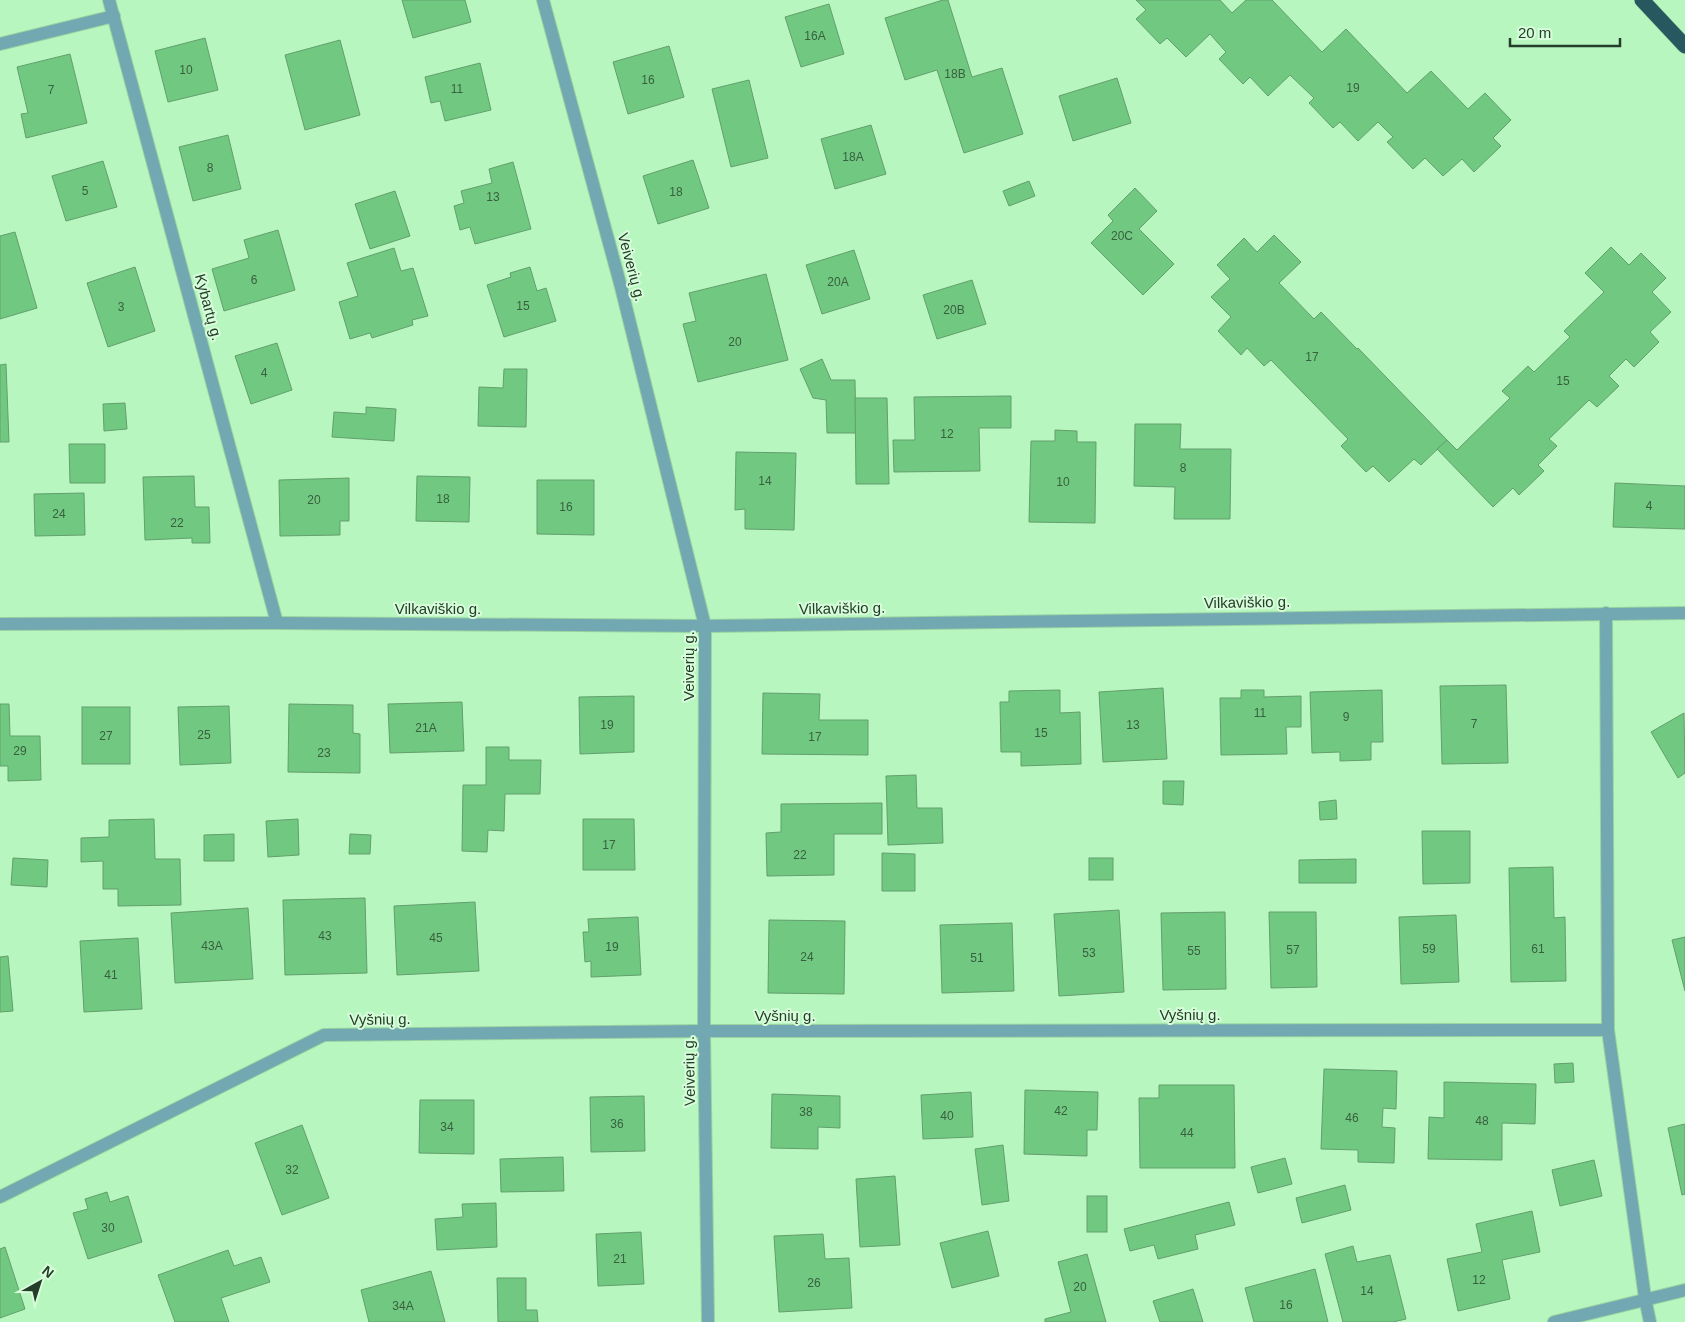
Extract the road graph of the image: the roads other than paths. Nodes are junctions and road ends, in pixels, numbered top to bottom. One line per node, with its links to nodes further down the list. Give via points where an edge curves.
1 (109, 0): 4 (street, Kybartų g.)
2 (542, 0): 11 (street, Veiverių g., via 621,287)
3 (1642, 0): 6 (highway)
4 (114, 16): 5 (street); 9 (street, Kybartų g.)
5 (0, 44)
6 (1685, 46)
7 (1606, 613): 8 (street, Vilkaviškio g.); 11 (street, Vilkaviškio g.); 12 (street)
8 (1685, 613)
9 (277, 623): 10 (street, Vilkaviškio g.); 11 (street, Vilkaviškio g.)
10 (0, 624)
11 (705, 626): 13 (street, Veiverių g.)
12 (1608, 1030): 13 (street, Vyšnių g.); 16 (street)
13 (704, 1031): 14 (street, Vyšnių g., via 324,1035); 17 (street, Veiverių g.)
14 (0, 1197)
15 (1685, 1290): 16 (street)
16 (1645, 1298): 18 (street); 19 (street)
17 (708, 1322)
18 (1554, 1322)
19 (1650, 1322)

